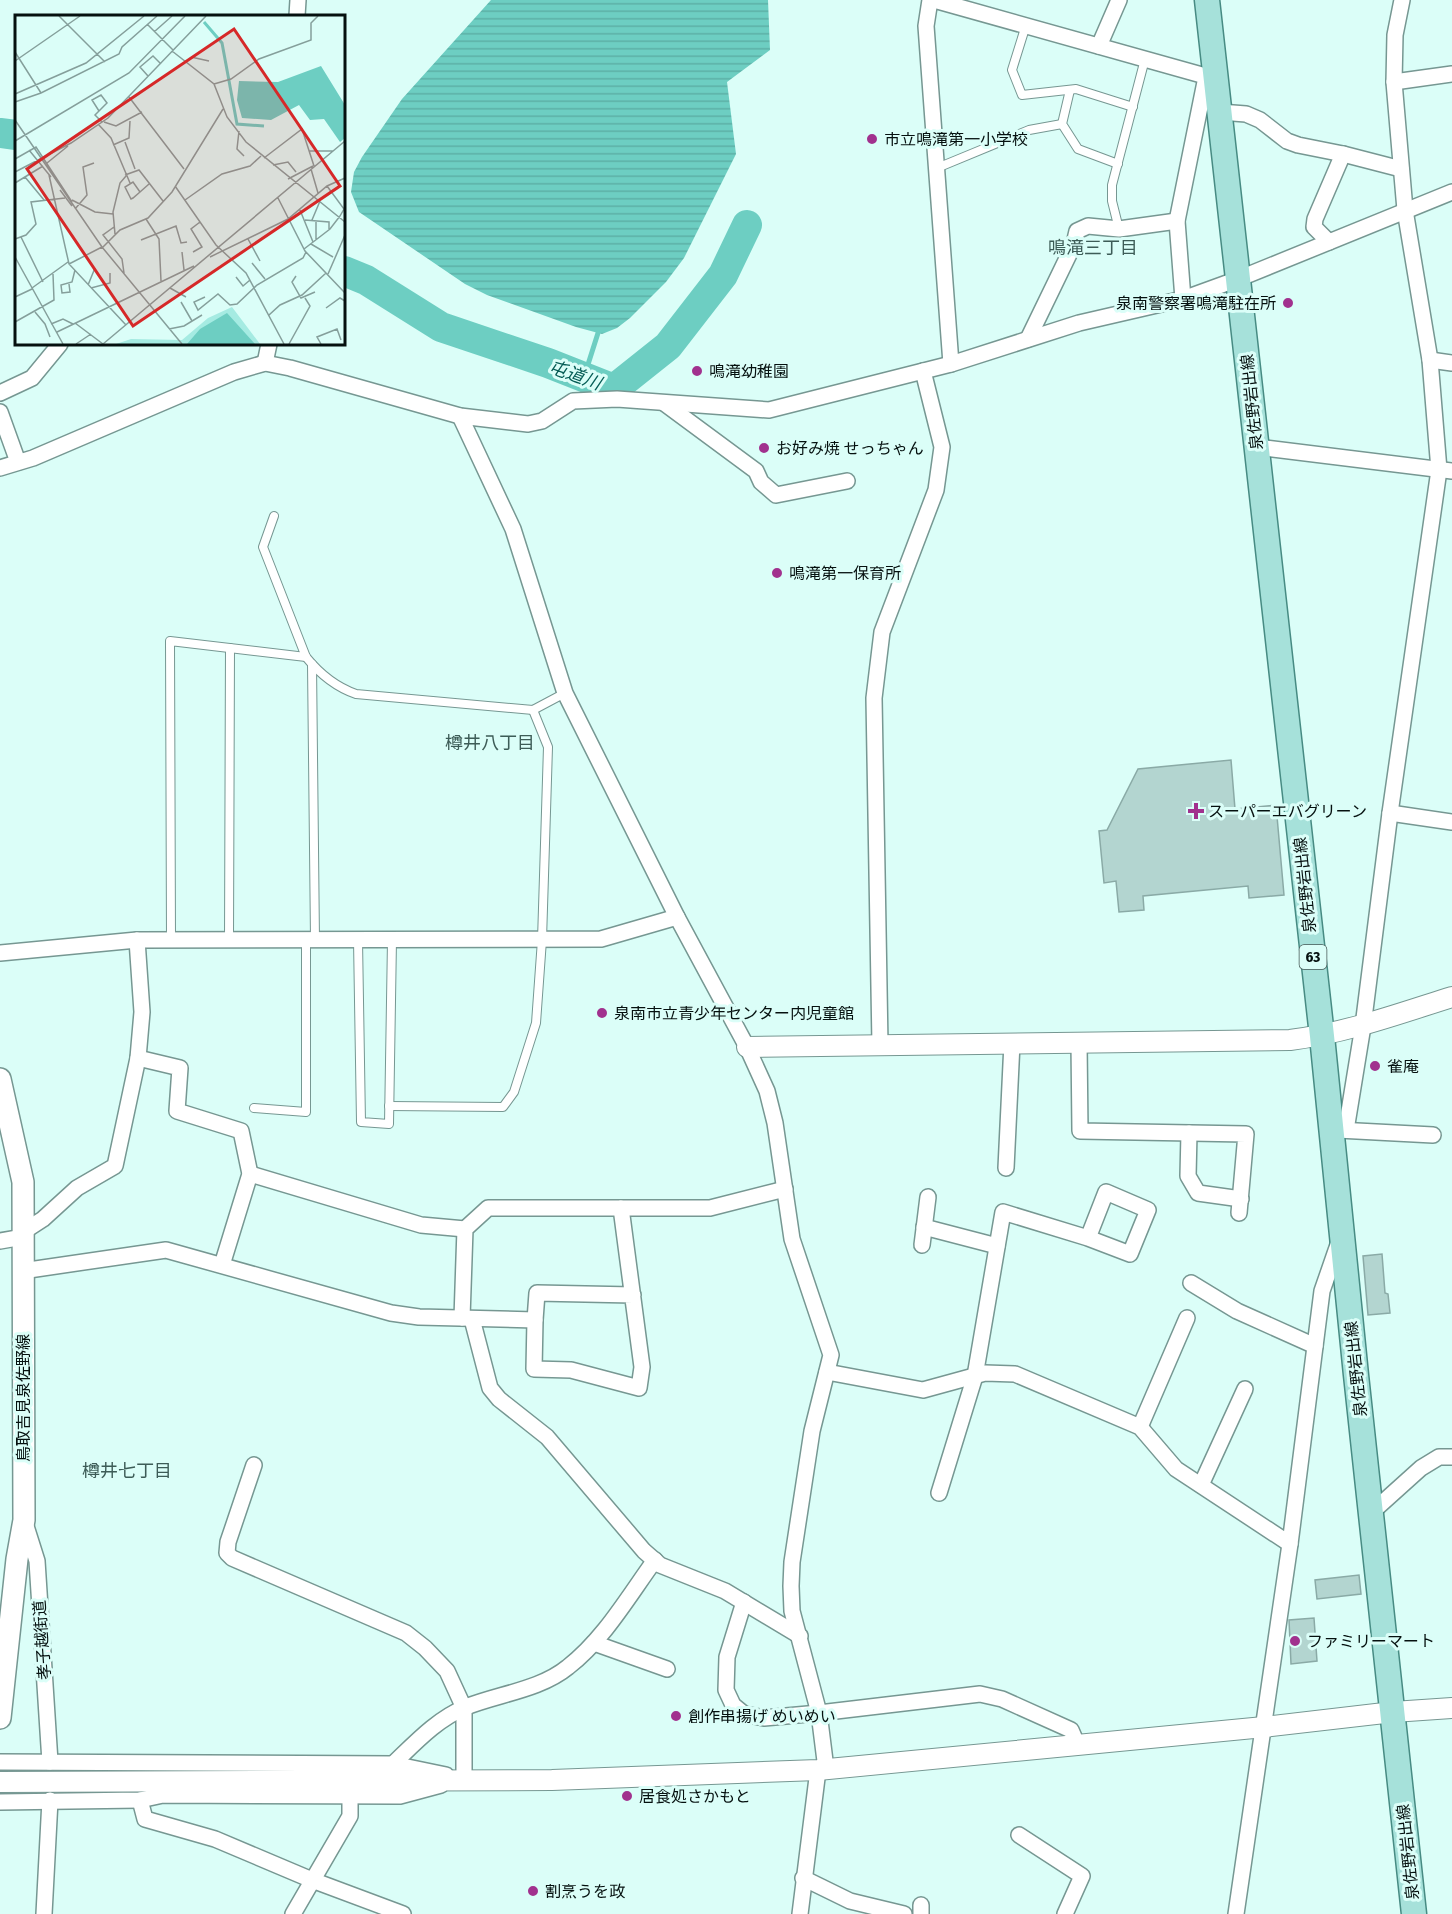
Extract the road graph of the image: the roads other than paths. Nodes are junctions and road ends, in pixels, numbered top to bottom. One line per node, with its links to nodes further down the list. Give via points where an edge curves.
1 (298, 0): 7 (street)
2 (932, 0): 6 (street); 20 (street, via 926,26)
3 (1119, 0): 9 (street)
4 (1207, 0): 12 (main road, 泉佐野岩出線 / 63)
5 (1402, 0): 13 (street, via 1395,35)
6 (958, 3): 8 (street)
7 (297, 15)
8 (1026, 25): 9 (street); 14 (lane, via 1012,69 1022,95)
9 (1099, 46): 10 (street)
10 (1145, 59): 12 (street); 15 (lane)
11 (1452, 74): 13 (street)
12 (1211, 78): 16 (main road, 泉佐野岩出線 / 63); 24 (street)
13 (1394, 82): 21 (street)
14 (1070, 90): 15 (lane); 17 (lane)
15 (1133, 107): 19 (lane)
16 (1220, 112): 18 (street, via 1246,114 1287,141); 27 (main road, 泉佐野岩出線 / 63)
17 (1062, 124): 19 (lane, via 1078,149); 20 (lane, via 1029,130)
18 (1343, 154): 21 (street); 26 (street, via 1315,219 1314,227)
19 (1118, 164): 25 (lane, via 1112,201)
20 (937, 168): 35 (street)
21 (1401, 169): 23 (street)
22 (1452, 192): 23 (street)
23 (1405, 210): 26 (street); 32 (street)
24 (1177, 221): 25 (street); 28 (street)
25 (1119, 229): 29 (street, via 1088,226 1077,231)
26 (1329, 242): 27 (street)
27 (1239, 279): 28 (street); 41 (main road, 泉佐野岩出線 / 63)
28 (1183, 299): 29 (street)
29 (1028, 339): 35 (street)
30 (59, 345): 37 (street, via 32,378)
31 (269, 345): 33 (street)
32 (1430, 360): 34 (street); 44 (street)
33 (265, 363): 40 (street); 42 (street, via 234,372)
34 (1452, 363)
35 (951, 364): 36 (street)
36 (923, 370): 38 (street, via 769,410); 68 (street, via 942,447 936,490 882,632 874,698)
37 (0, 393)
38 (663, 402): 40 (street, via 573,401 542,422 528,424); 45 (street, via 756,471 761,482 777,495)
39 (0, 412): 42 (street)
40 (460, 416): 50 (street, via 513,530)
41 (1257, 447): 44 (street); 65 (main road, 泉佐野岩出線 / 63)
42 (18, 462): 43 (street)
43 (0, 468)
44 (1445, 471): 52 (street)
45 (847, 482)
46 (274, 516): 48 (lane, via 263,547)
47 (230, 648): 48 (lane); 56 (lane, via 170,641); 57 (lane)
48 (306, 657): 49 (lane)
49 (312, 664): 51 (lane, via 356,694); 58 (lane)
50 (564, 693): 51 (lane); 54 (street)
51 (533, 710): 61 (lane, via 548,747)
52 (1390, 813): 53 (street); 64 (street)
53 (1452, 822)
54 (677, 917): 61 (street, via 601,939); 69 (street)
55 (137, 940): 56 (street); 62 (street); 70 (street, via 142,1012)
56 (171, 940): 57 (street)
57 (229, 940): 58 (street)
58 (311, 940): 59 (street); 73 (lane, via 306,1112)
59 (358, 940): 60 (street); 72 (lane, via 361,1122 389,1124)
60 (392, 940): 61 (street); 72 (lane)
61 (542, 940): 72 (lane, via 536,1023 514,1092 503,1107)
62 (0, 953)
63 (1452, 997): 64 (street)
64 (1363, 1026): 65 (street); 74 (street)
65 (1322, 1036): 66 (street, via 1290,1040); 74 (main road, 泉佐野岩出線 / 63)
66 (1079, 1043): 67 (street); 75 (street, via 1080,1131)
67 (1012, 1044): 68 (street); 77 (street)
68 (880, 1045): 69 (street)
69 (747, 1047): 79 (street, via 776,1122)
70 (138, 1058): 78 (street, via 180,1068 177,1111 241,1131); 85 (street, via 115,1166 76,1188)
71 (0, 1079): 85 (main road, 鳥取吉見泉佐野線, via 23,1182)
72 (389, 1106)
73 (254, 1108)
74 (1339, 1130): 76 (street); 84 (main road, 泉佐野岩出線 / 63)
75 (1189, 1133): 75 (street, via 1188,1176 1198,1193 1240,1206 1246,1134)
76 (1433, 1135)
77 (1006, 1168)
78 (250, 1174): 83 (street, via 420,1225); 90 (street)
79 (785, 1189): 81 (street, via 710,1208); 98 (street, via 792,1239 831,1355)
80 (928, 1197): 82 (street)
81 (621, 1208): 83 (street, via 488,1208); 93 (street)
82 (924, 1227): 88 (street); 89 (street)
83 (465, 1229): 95 (street)
84 (1342, 1233): 97 (street, via 1322,1291); 106 (main road, 泉佐野岩出線 / 63)
85 (23, 1234): 87 (street); 91 (main road, 鳥取吉見泉佐野線)
86 (1088, 1238): 89 (street, via 1003,1212)
87 (0, 1241)
88 (922, 1245)
89 (997, 1246): 99 (street)
90 (222, 1265): 91 (street, via 166,1250); 95 (street, via 391,1313)
91 (22, 1270): 107 (main road, 鳥取吉見泉佐野線)
92 (1191, 1283): 97 (street, via 1237,1311)
93 (633, 1295): 96 (street, via 537,1293); 96 (street, via 642,1367 639,1388 572,1370 534,1369)
94 (1187, 1318): 101 (street)
95 (467, 1319): 96 (street); 109 (street, via 490,1388 547,1437)
96 (535, 1320)
97 (1315, 1347): 108 (street)
98 (826, 1372): 99 (street, via 923,1390); 111 (street, via 812,1431 792,1562 792,1611)
99 (975, 1376): 101 (street, via 1015,1374); 105 (street)
100 (1245, 1389): 104 (street)
101 (1140, 1427): 104 (street, via 1176,1469)
102 (1452, 1456): 106 (street, via 1438,1457 1421,1468)
103 (254, 1465): 114 (street, via 227,1553 406,1633 447,1671)
104 (1201, 1485): 108 (street)
105 (939, 1493)
106 (1371, 1513): 116 (main road, 泉佐野岩出線 / 63)
107 (24, 1520): 118 (main road, 鳥取吉見泉佐野線); 122 (street, 孝子越街道, via 37,1561)
108 (1290, 1544): 119 (street)
109 (655, 1560): 110 (street); 112 (street)
110 (744, 1602): 111 (street); 117 (street, via 727,1657 726,1690 733,1705 744,1714 764,1718)
111 (800, 1636): 117 (street)
112 (594, 1643): 113 (street); 114 (street, via 567,1668 545,1680)
113 (667, 1669)
114 (464, 1708): 123 (street, via 436,1725); 125 (street)
115 (1452, 1708): 116 (street)
116 (1393, 1712): 119 (street); 141 (main road, 泉佐野岩出線 / 63)
117 (819, 1713): 120 (street, via 980,1694 1002,1699 1071,1730); 124 (street)
118 (0, 1718)
119 (1264, 1727): 120 (street); 140 (street)
120 (1077, 1744): 124 (street)
121 (0, 1762): 122 (street)
122 (50, 1762): 123 (street)
123 (393, 1764): 125 (street)
124 (822, 1770): 125 (street, via 552,1780); 132 (street)
125 (464, 1779): 126 (street); 127 (street, via 400,1796)
126 (0, 1782)
127 (350, 1797): 129 (street, via 163,1795); 133 (street, via 350,1816)
128 (50, 1800): 129 (street); 130 (street); 134 (street)
129 (140, 1800): 133 (street, via 145,1819 215,1839)
130 (0, 1802)
131 (1019, 1835): 139 (street, via 1082,1876)
132 (803, 1878): 137 (street); 138 (street, via 850,1901)
133 (312, 1880): 135 (street); 136 (street)
134 (44, 1914)
135 (293, 1914)
136 (403, 1914)
137 (800, 1914)
138 (904, 1914)
139 (1065, 1914)
140 (1236, 1914)
141 (1414, 1914)

